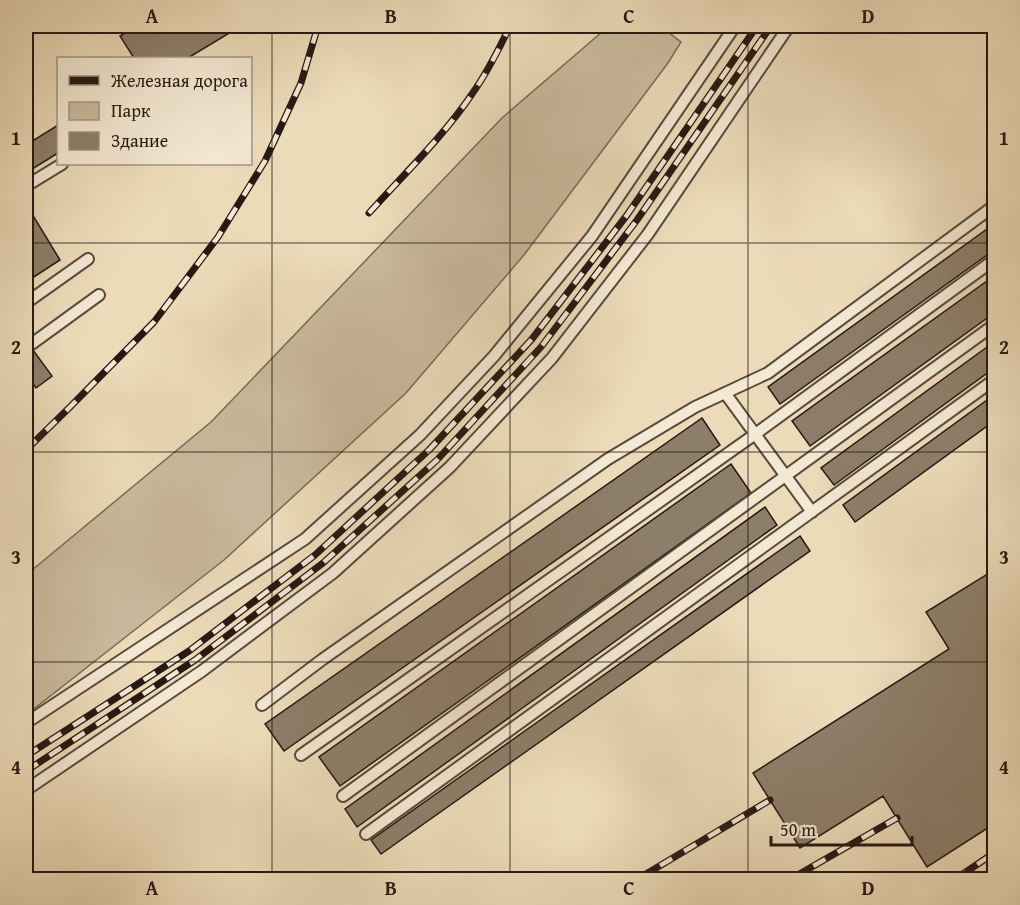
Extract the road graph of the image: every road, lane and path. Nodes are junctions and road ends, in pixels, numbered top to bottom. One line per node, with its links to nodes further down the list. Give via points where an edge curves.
1 (735, 26): 18 (lane, via 592,236 494,356 420,435 305,539)
2 (789, 26): 20 (lane, via 641,243 552,357 450,467 333,573 202,670)
3 (60, 165): 4 (lane)
4 (26, 186)
5 (994, 207): 13 (lane, via 768,373)
6 (88, 259): 9 (lane)
7 (994, 260): 14 (lane)
8 (99, 295): 11 (lane)
9 (26, 303)
10 (994, 325): 15 (lane)
11 (26, 348)
12 (994, 380): 16 (lane)
13 (725, 393): 14 (lane); 17 (lane, via 608,459)
14 (754, 435): 15 (lane); 19 (lane)
15 (787, 475): 16 (lane); 21 (lane)
16 (812, 512): 22 (lane)
17 (262, 705)
18 (26, 723)
19 (301, 755)
20 (26, 790)
21 (343, 796)
22 (366, 834)

